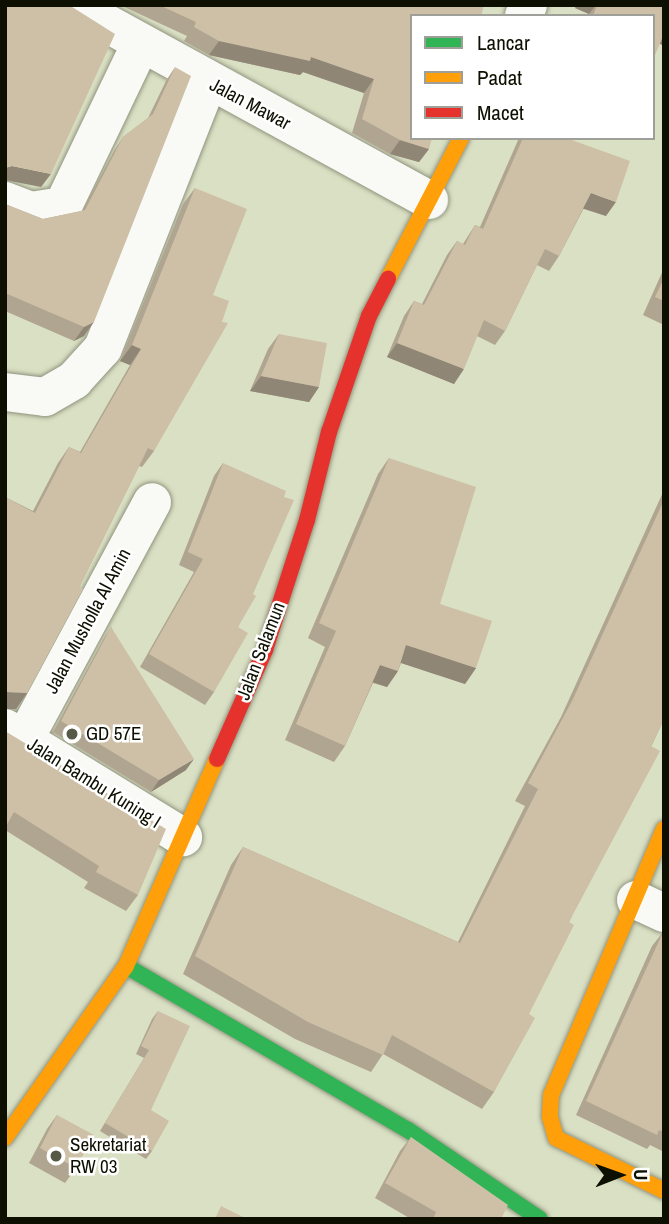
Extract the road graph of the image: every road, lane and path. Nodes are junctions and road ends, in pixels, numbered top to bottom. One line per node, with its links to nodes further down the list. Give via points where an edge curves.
1 (73, 5): 2 (street, Jalan Mawar)
2 (140, 45): 3 (street, Jalan Mawar); 6 (street, via 62,206 31,211)
3 (208, 82): 5 (street, Jalan Mawar); 7 (street, via 103,348 74,380 46,397)
4 (460, 140): 5 (street, Jalan Salamun)
5 (429, 200): 11 (street, Jalan Salamun, via 369,316 329,432 307,520 265,650)
6 (5, 201)
7 (5, 391)
8 (152, 502): 9 (street, Jalan Musholla Al Amin)
9 (15, 734): 11 (street, Jalan Bambu Kuning I)
10 (664, 830): 12 (street)
11 (183, 837): 13 (street, Jalan Salamun)
12 (650, 906): 15 (street, via 551,1095 550,1117 556,1138)
13 (126, 966): 14 (street, Jalan Salamun); 16 (street, via 408,1129)
14 (5, 1138)
15 (664, 1191)
16 (524, 1214)

